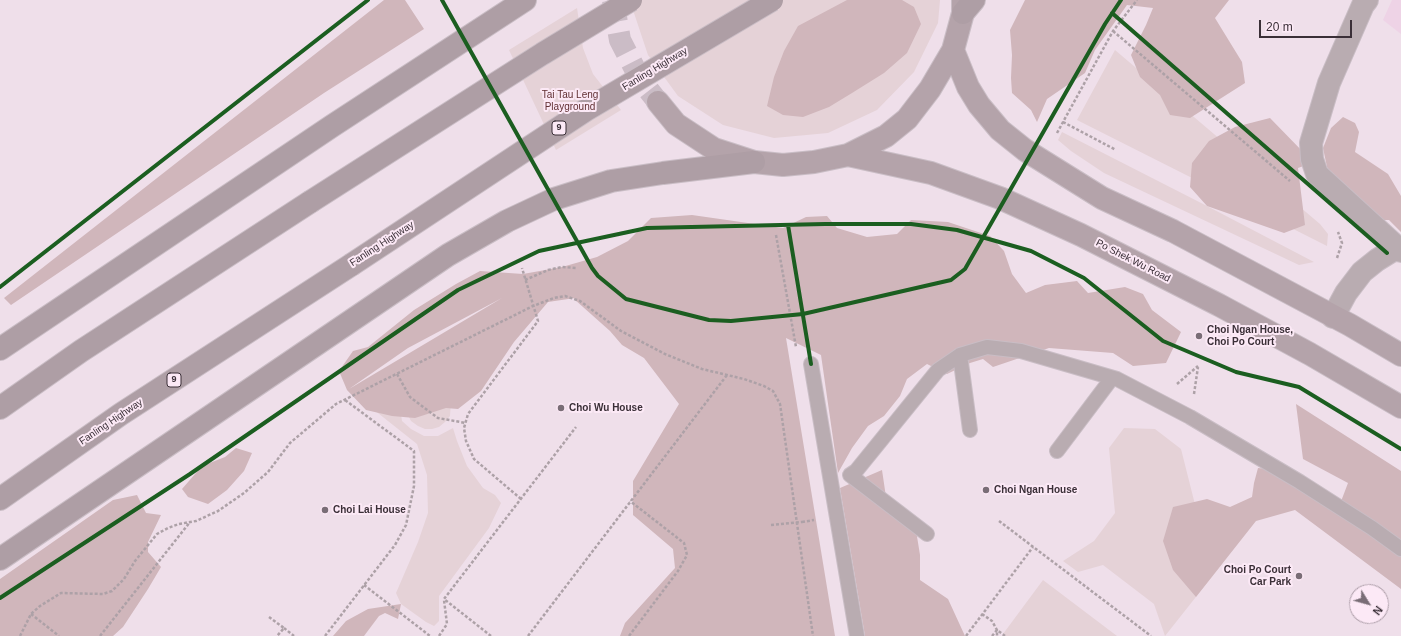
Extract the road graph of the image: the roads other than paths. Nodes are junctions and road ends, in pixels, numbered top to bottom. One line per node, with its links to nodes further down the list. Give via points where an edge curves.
1 (525, 0): 12 (highway)
2 (631, 0): 18 (highway, bridge, via 535,58 310,202 80,351)
3 (772, 0): 21 (highway, Fanling Highway / 9, bridge, via 586,110 121,414)
4 (1367, 0): 10 (street, via 1329,83 1312,143 1312,159 1317,174)
5 (967, 4): 6 (main road)
6 (953, 50): 8 (main road, via 930,89 907,119 886,136); 11 (main road, via 968,87 979,105 1000,130 1025,150 1102,198 1173,231)
7 (658, 102): 9 (main road, via 676,124 714,149)
8 (848, 155): 9 (main road, via 783,165); 17 (main road, Po Shek Wu Road, via 931,173 1020,207 1219,305)
9 (754, 162): 24 (highway, via 611,181 554,199 507,221 448,255)
10 (1399, 249): 11 (street, via 1362,272 1346,293)
11 (1333, 317): 14 (main road)
12 (0, 349)
13 (960, 355): 16 (lane, via 987,347 1021,351); 19 (lane); 22 (lane, via 938,370 856,471 850,475)
14 (1401, 355)
15 (811, 364): 25 (lane)
16 (1112, 378): 20 (lane); 23 (lane, via 1176,408 1300,482)
17 (1401, 407)
18 (0, 408)
19 (970, 430)
20 (1057, 451)
21 (0, 499)
22 (927, 534)
23 (1401, 549)
24 (0, 559)
25 (857, 636)

